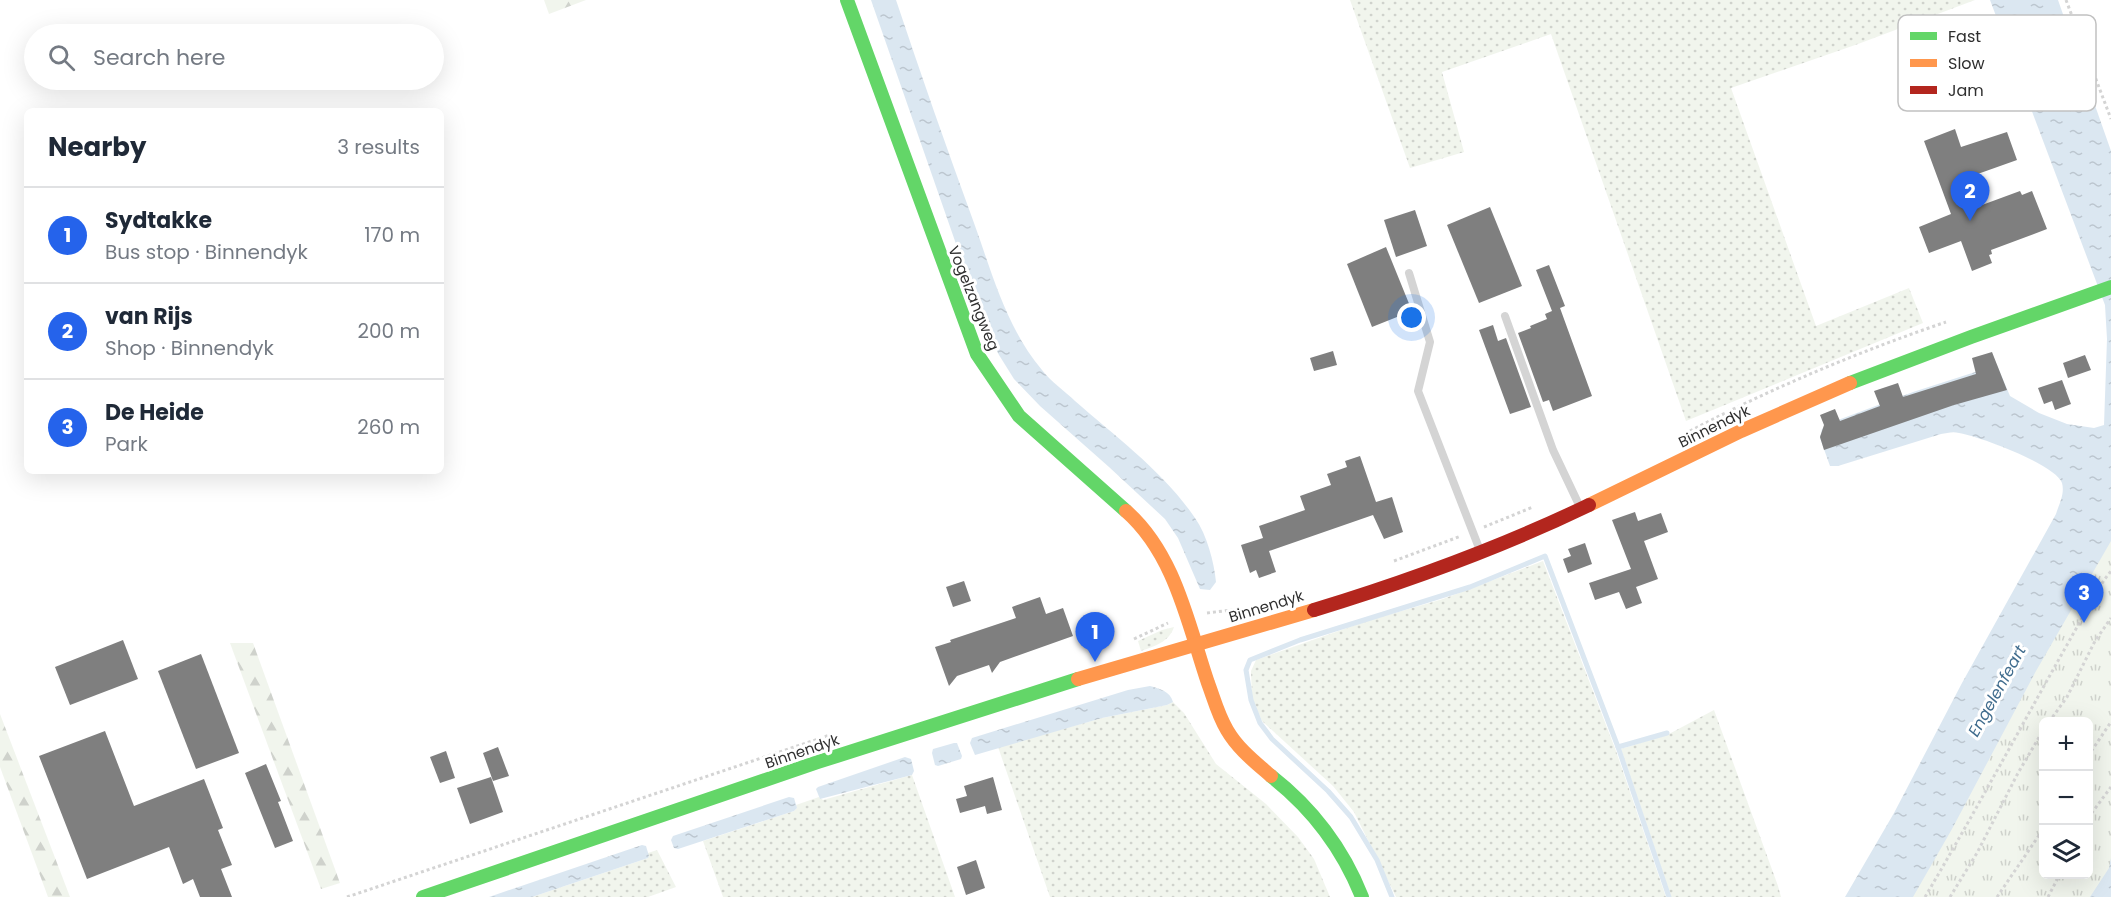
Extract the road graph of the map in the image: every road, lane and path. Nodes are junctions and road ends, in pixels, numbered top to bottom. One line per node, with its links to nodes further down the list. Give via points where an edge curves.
1 (847, 0): 19 (main road, Vogelzangweg, via 977,354 1019,416 1137,520 1153,540 1169,568)
2 (2066, 0): 3 (path)
3 (2072, 15)
4 (2096, 79): 5 (path)
5 (2111, 119)
6 (1409, 273): 13 (lane, via 1430,342 1419,391)
7 (2104, 289): 12 (main road, Binnendyk, via 1819,396)
8 (1505, 316): 12 (lane, via 1553,450)
9 (1951, 320): 10 (path, Binnendyk, via 1792,382)
10 (1686, 432)
11 (1535, 506): 13 (path)
12 (1582, 510): 14 (main road, Binnendyk)
13 (1472, 532): 14 (lane); 15 (path)
14 (1481, 553): 22 (main road, Binnendyk, via 1389,586)
15 (1389, 563)
16 (2111, 571): 33 (path)
17 (1246, 609): 18 (path, Binnendyk)
18 (1214, 611)
19 (1187, 618): 21 (path); 22 (main road, Vogelzangweg)
20 (2111, 618): 23 (path)
21 (1132, 640)
22 (1195, 644): 31 (main road, Binnendyk, via 852,751); 32 (main road, Vogelzangweg, via 1230,735 1322,827 1341,853)
23 (2053, 717)
24 (2111, 722): 26 (path)
25 (2039, 736): 34 (path)
26 (2093, 749)
27 (2111, 787): 28 (path)
28 (2093, 811)
29 (2039, 834): 35 (path)
30 (2057, 879): 36 (path)
31 (423, 897)
32 (1362, 897)
33 (1925, 897)
34 (1950, 897)
35 (1997, 897)
36 (2048, 897)

